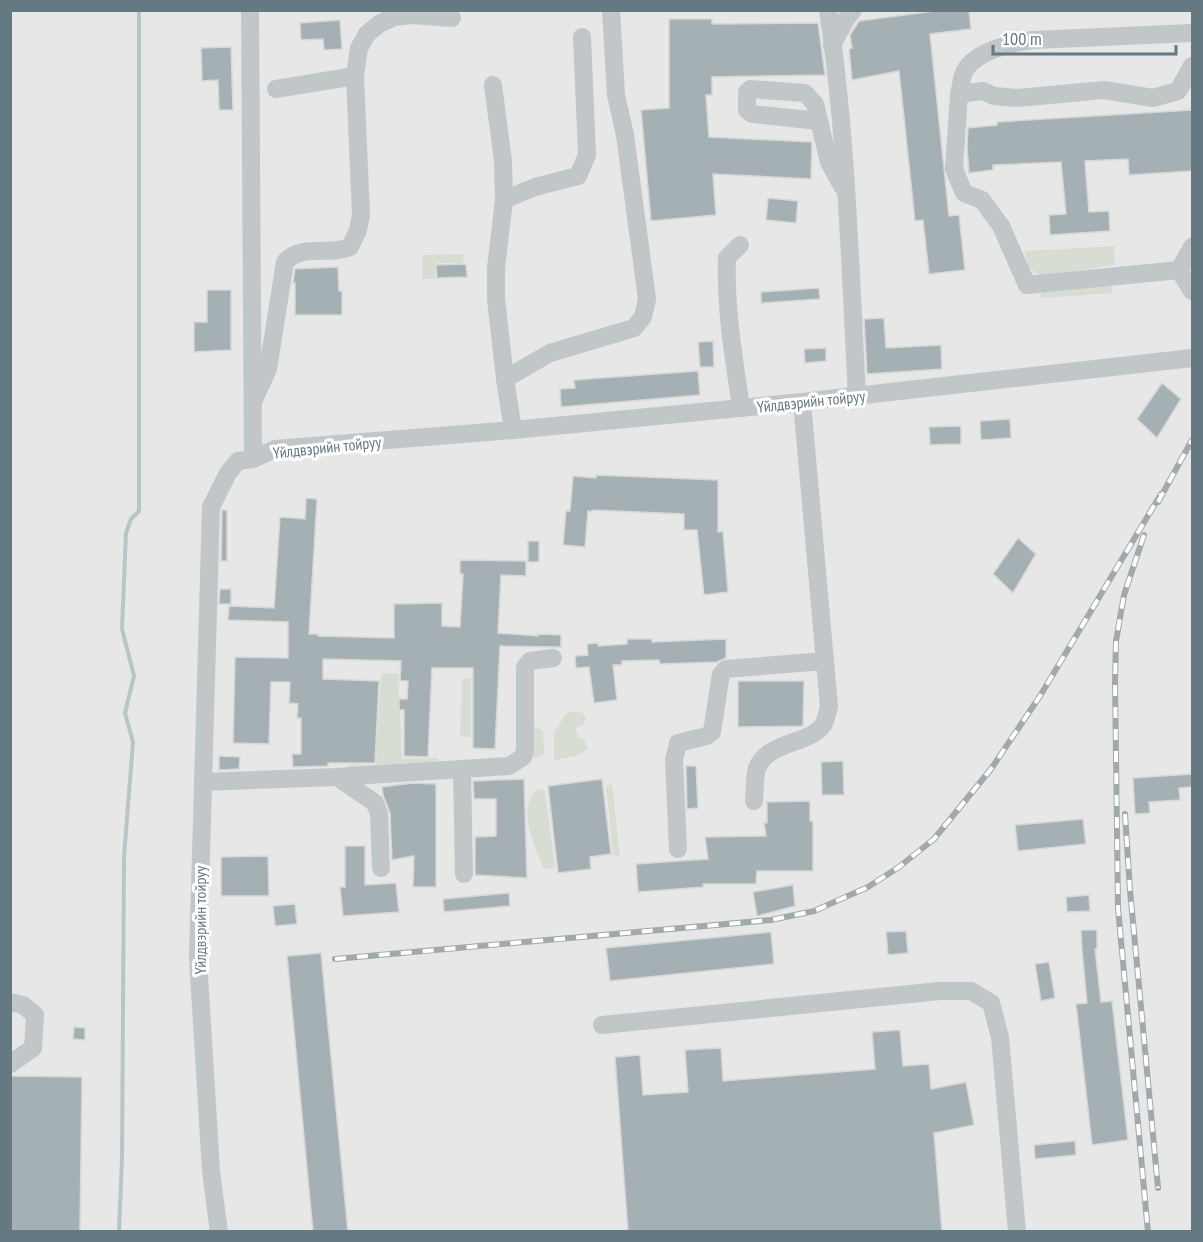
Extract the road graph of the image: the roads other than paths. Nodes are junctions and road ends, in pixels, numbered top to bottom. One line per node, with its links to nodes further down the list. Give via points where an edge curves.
1 (250, 10): 24 (lane)
2 (611, 10): 22 (lane, via 616,95 647,299 644,317 634,328 550,353)
3 (828, 10): 8 (lane)
4 (853, 10): 8 (lane)
5 (452, 18): 10 (lane, via 413,15 379,24 359,48)
6 (1192, 33): 13 (lane, via 1008,44 978,58 963,73)
7 (582, 37): 16 (lane, via 587,155 583,168 578,176)
8 (832, 45): 15 (lane)
9 (1192, 66): 13 (lane, via 1178,91 1153,98 1104,90 1017,98 983,91)
10 (355, 76): 12 (lane); 24 (lane, via 361,215 358,230 350,247 340,252 299,252 285,262 268,369)
11 (493, 85): 16 (lane)
12 (276, 89)
13 (960, 94): 19 (lane, via 954,169 964,193 982,200 1001,226 1027,285)
14 (819, 121): 15 (lane, via 828,162)
15 (845, 193): 23 (lane)
16 (504, 200): 22 (lane, via 496,299)
17 (740, 245): 26 (lane, via 727,258 726,276)
18 (1192, 247): 19 (lane)
19 (1179, 270): 20 (lane)
20 (1192, 291)
21 (1192, 358): 23 (lane, Үйлдвэрийн тойруу)
22 (505, 379): 27 (lane)
23 (857, 396): 25 (lane, Үйлдвэрийн тойруу)
24 (253, 402): 28 (lane)
25 (802, 402): 26 (lane, Үйлдвэрийн тойруу); 30 (lane)
26 (741, 408): 27 (lane, Үйлдвэрийн тойруу)
27 (513, 430): 28 (lane, Үйлдвэрийн тойруу, via 276,449)
28 (253, 459): 33 (lane, Үйлдвэрийн тойруу, via 238,461 211,507)
29 (553, 658): 31 (lane, via 530,661 525,667 523,757 509,766)
30 (825, 661): 34 (lane, via 828,707 824,723 761,761 756,770); 35 (lane, via 726,669 721,674 711,732 678,743 674,760)
31 (462, 769): 32 (lane); 37 (lane)
32 (337, 777): 33 (lane); 36 (lane, via 375,803)
33 (202, 782): 41 (lane, Үйлдвэрийн тойруу, via 198,958 211,1172)
34 (754, 801)
35 (678, 849)
36 (381, 868)
37 (464, 874)
38 (10, 1002): 40 (lane, via 23,1005 34,1015 33,1048)
39 (602, 1025): 42 (lane, via 971,991 991,1003 1000,1037)
40 (10, 1064)
41 (219, 1232)
42 (1017, 1232)

